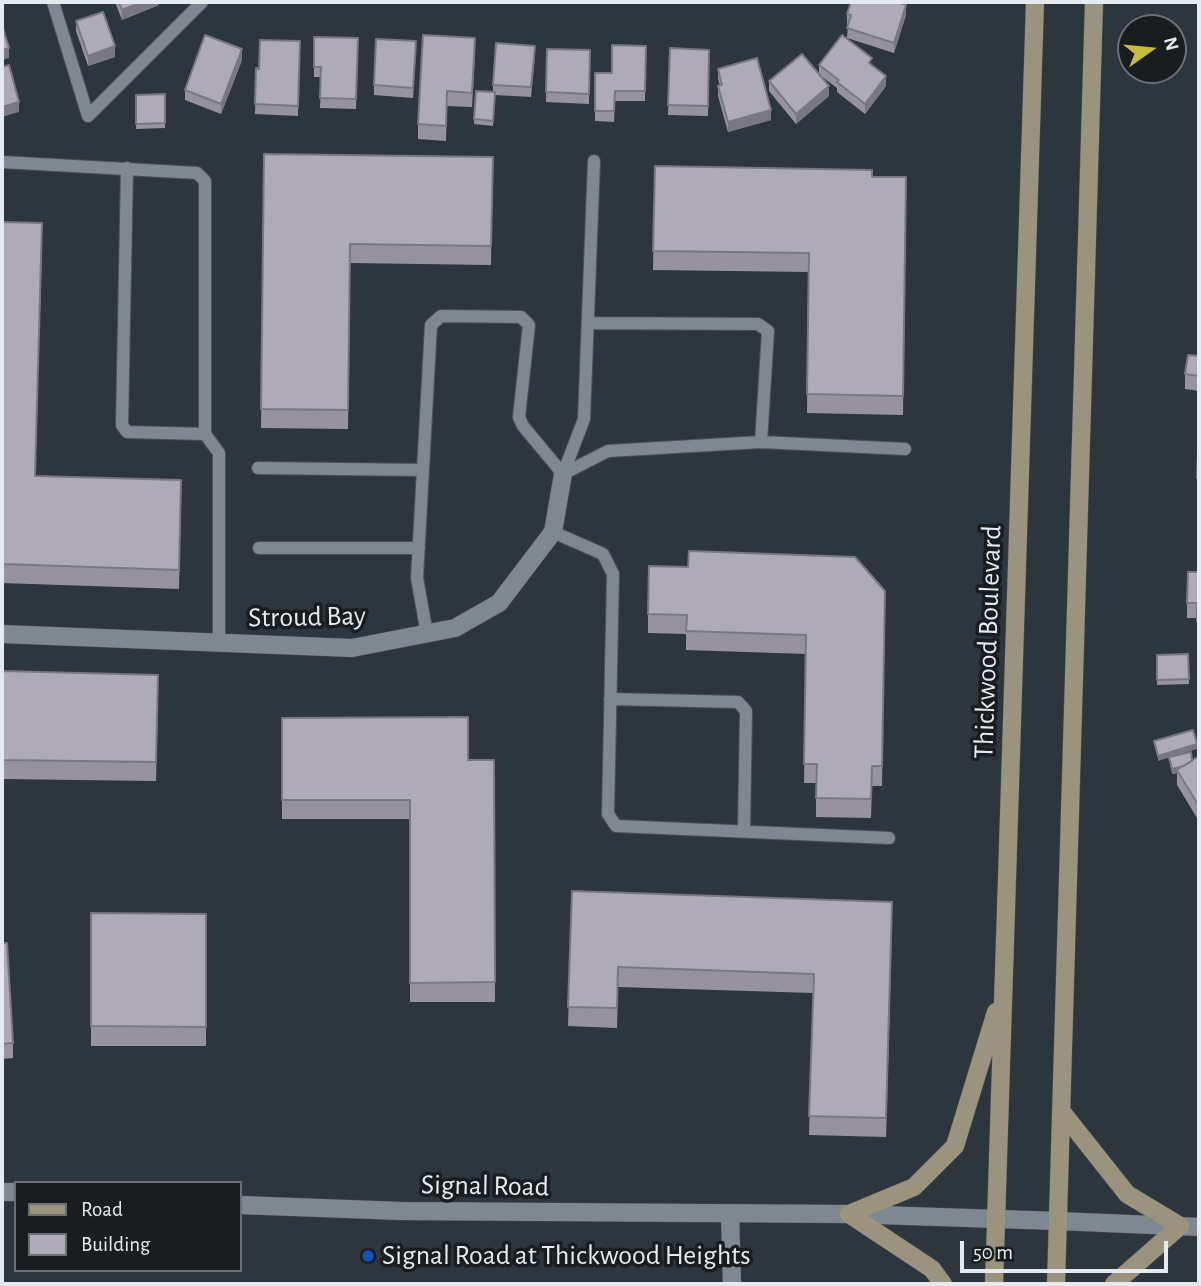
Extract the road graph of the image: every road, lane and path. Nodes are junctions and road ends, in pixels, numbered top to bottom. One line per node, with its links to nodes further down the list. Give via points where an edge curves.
1 (53, 2): 2 (lane, via 88,116)
2 (202, 2)
3 (1035, 2): 24 (main road, Thickwood Boulevard)
4 (1094, 2): 25 (main road)
5 (2, 162): 7 (lane)
6 (594, 162): 8 (lane)
7 (127, 168): 9 (lane, via 197,173 205,181); 9 (lane, via 122,425 127,432)
8 (588, 323): 10 (lane, via 758,324 768,331); 14 (lane, via 584,419)
9 (205, 434): 20 (lane, via 219,453)
10 (761, 442): 11 (lane); 14 (lane, via 608,451)
11 (905, 449)
12 (258, 468): 13 (lane)
13 (423, 470): 14 (lane, via 431,325 441,316 521,317 528,325 519,417); 17 (lane)
14 (563, 474): 15 (street, Stroud Bay)
15 (553, 532): 19 (street, Stroud Bay, via 499,603 455,628); 21 (lane, via 603,554 614,574)
16 (259, 548): 17 (lane)
17 (419, 548): 19 (lane, via 417,578)
18 (2, 634): 20 (street, Stroud Bay)
19 (427, 634): 20 (street, Stroud Bay, via 352,648)
20 (219, 644)
21 (610, 699): 22 (lane, via 608,814 616,826); 22 (lane, via 738,702 746,711)
22 (744, 831): 23 (lane)
23 (889, 838)
24 (1002, 990): 28 (main road, via 955,1146 914,1187); 29 (main road, Thickwood Boulevard)
25 (1062, 1112): 30 (main road); 31 (main road, via 1127,1194)
26 (242, 1205): 27 (street, Signal Road)
27 (730, 1214): 28 (street, Signal Road); 33 (street)
28 (849, 1214): 29 (street, Signal Road); 34 (main road, via 932,1269)
29 (997, 1221): 30 (street, Signal Road); 35 (main road, Thickwood Boulevard)
30 (1058, 1221): 31 (street, Signal Road); 36 (main road)
31 (1180, 1226): 32 (street, Signal Road); 37 (main road)
32 (1199, 1227)
33 (733, 1284)
34 (943, 1284)
35 (994, 1284)
36 (1056, 1284)
37 (1114, 1284)

